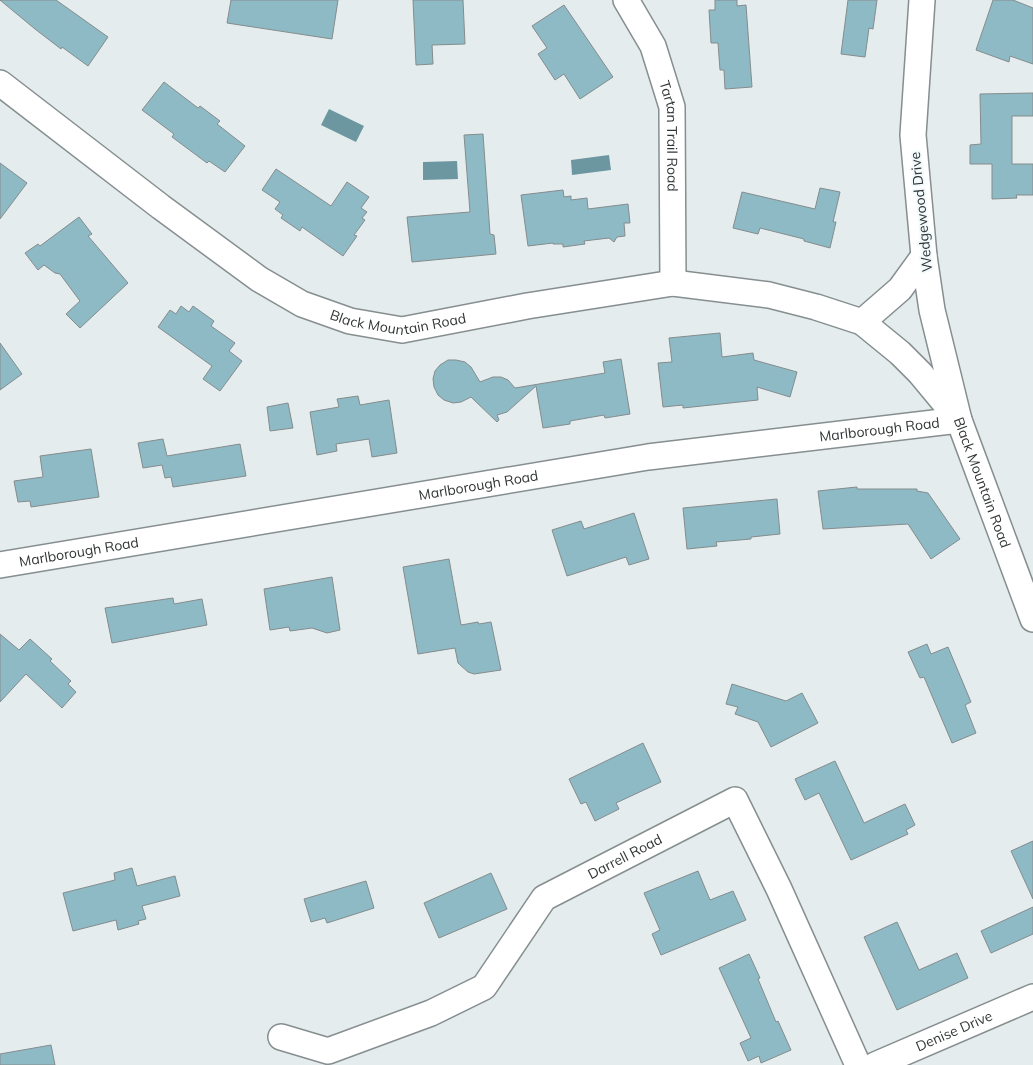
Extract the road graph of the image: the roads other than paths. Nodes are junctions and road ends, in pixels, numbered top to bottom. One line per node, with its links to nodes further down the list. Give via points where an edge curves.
1 (626, 0): 5 (street, Tartan Trail Road, via 653,46 672,107)
2 (922, 0): 4 (street, Wedgewood Drive, via 913,135)
3 (0, 83): 5 (street, Black Mountain Road, via 258,279 302,304 350,321 402,330)
4 (924, 256): 6 (street, via 900,289); 7 (street, Wedgewood Drive, via 932,310)
5 (673, 283): 6 (street, Black Mountain Road, via 769,296)
6 (862, 322): 7 (street, Black Mountain Road, via 920,372)
7 (959, 420): 8 (street, Marlborough Road, via 648,457); 9 (street, Black Mountain Road)
8 (0, 565)
9 (1033, 619)
10 (1033, 997): 13 (street, Denise Drive)
11 (281, 1037): 12 (street, Darrell Road, via 328,1052 431,1013 484,987 544,898 735,800)
12 (858, 1065)
13 (875, 1065)

